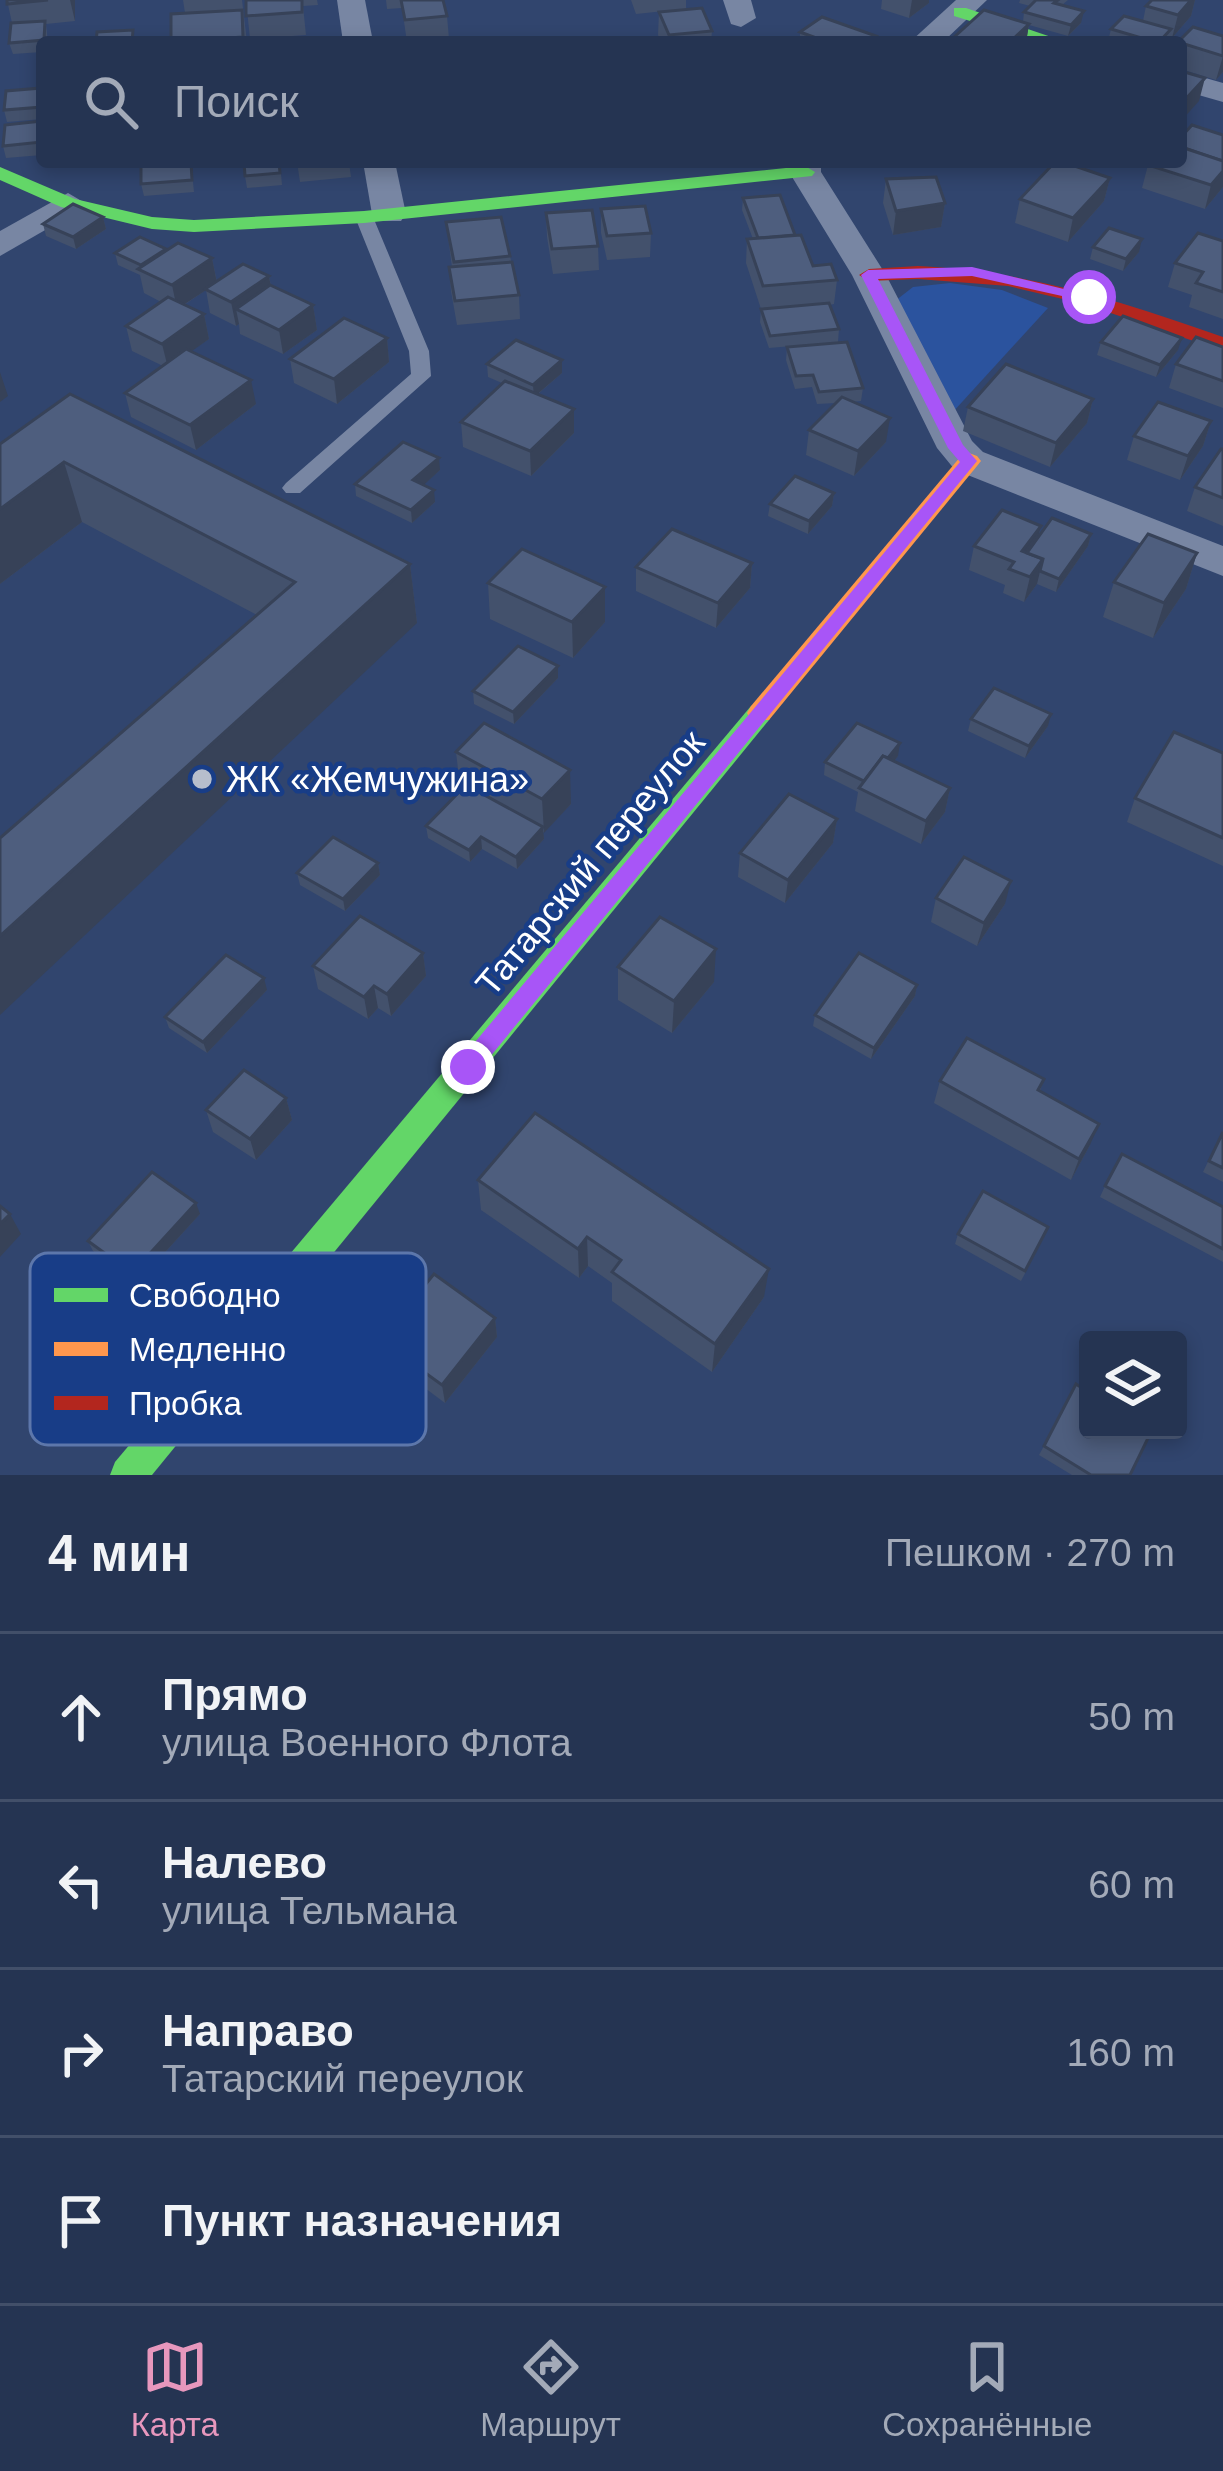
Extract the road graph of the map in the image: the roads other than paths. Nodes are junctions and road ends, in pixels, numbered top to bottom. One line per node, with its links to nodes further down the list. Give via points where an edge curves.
1 (351, 0): 3 (street)
2 (967, 6): 4 (street); 5 (street)
3 (357, 36)
4 (932, 36)
5 (1042, 36)
6 (1187, 82): 7 (street)
7 (1223, 93)
8 (380, 168): 13 (street)
9 (796, 168): 13 (street)
10 (806, 168): 15 (street)
11 (0, 173): 12 (street)
12 (68, 203): 13 (street, via 173,225); 14 (street)
13 (376, 215): 18 (lane, via 421,376)
14 (0, 246)
15 (868, 275): 16 (street, via 1006,276); 17 (street)
16 (1223, 344)
17 (969, 461): 19 (street); 20 (street, Татарский переулок)
18 (293, 488)
19 (1223, 562)
20 (312, 1253)
21 (153, 1445): 22 (street, Татарский переулок)
22 (128, 1475)

